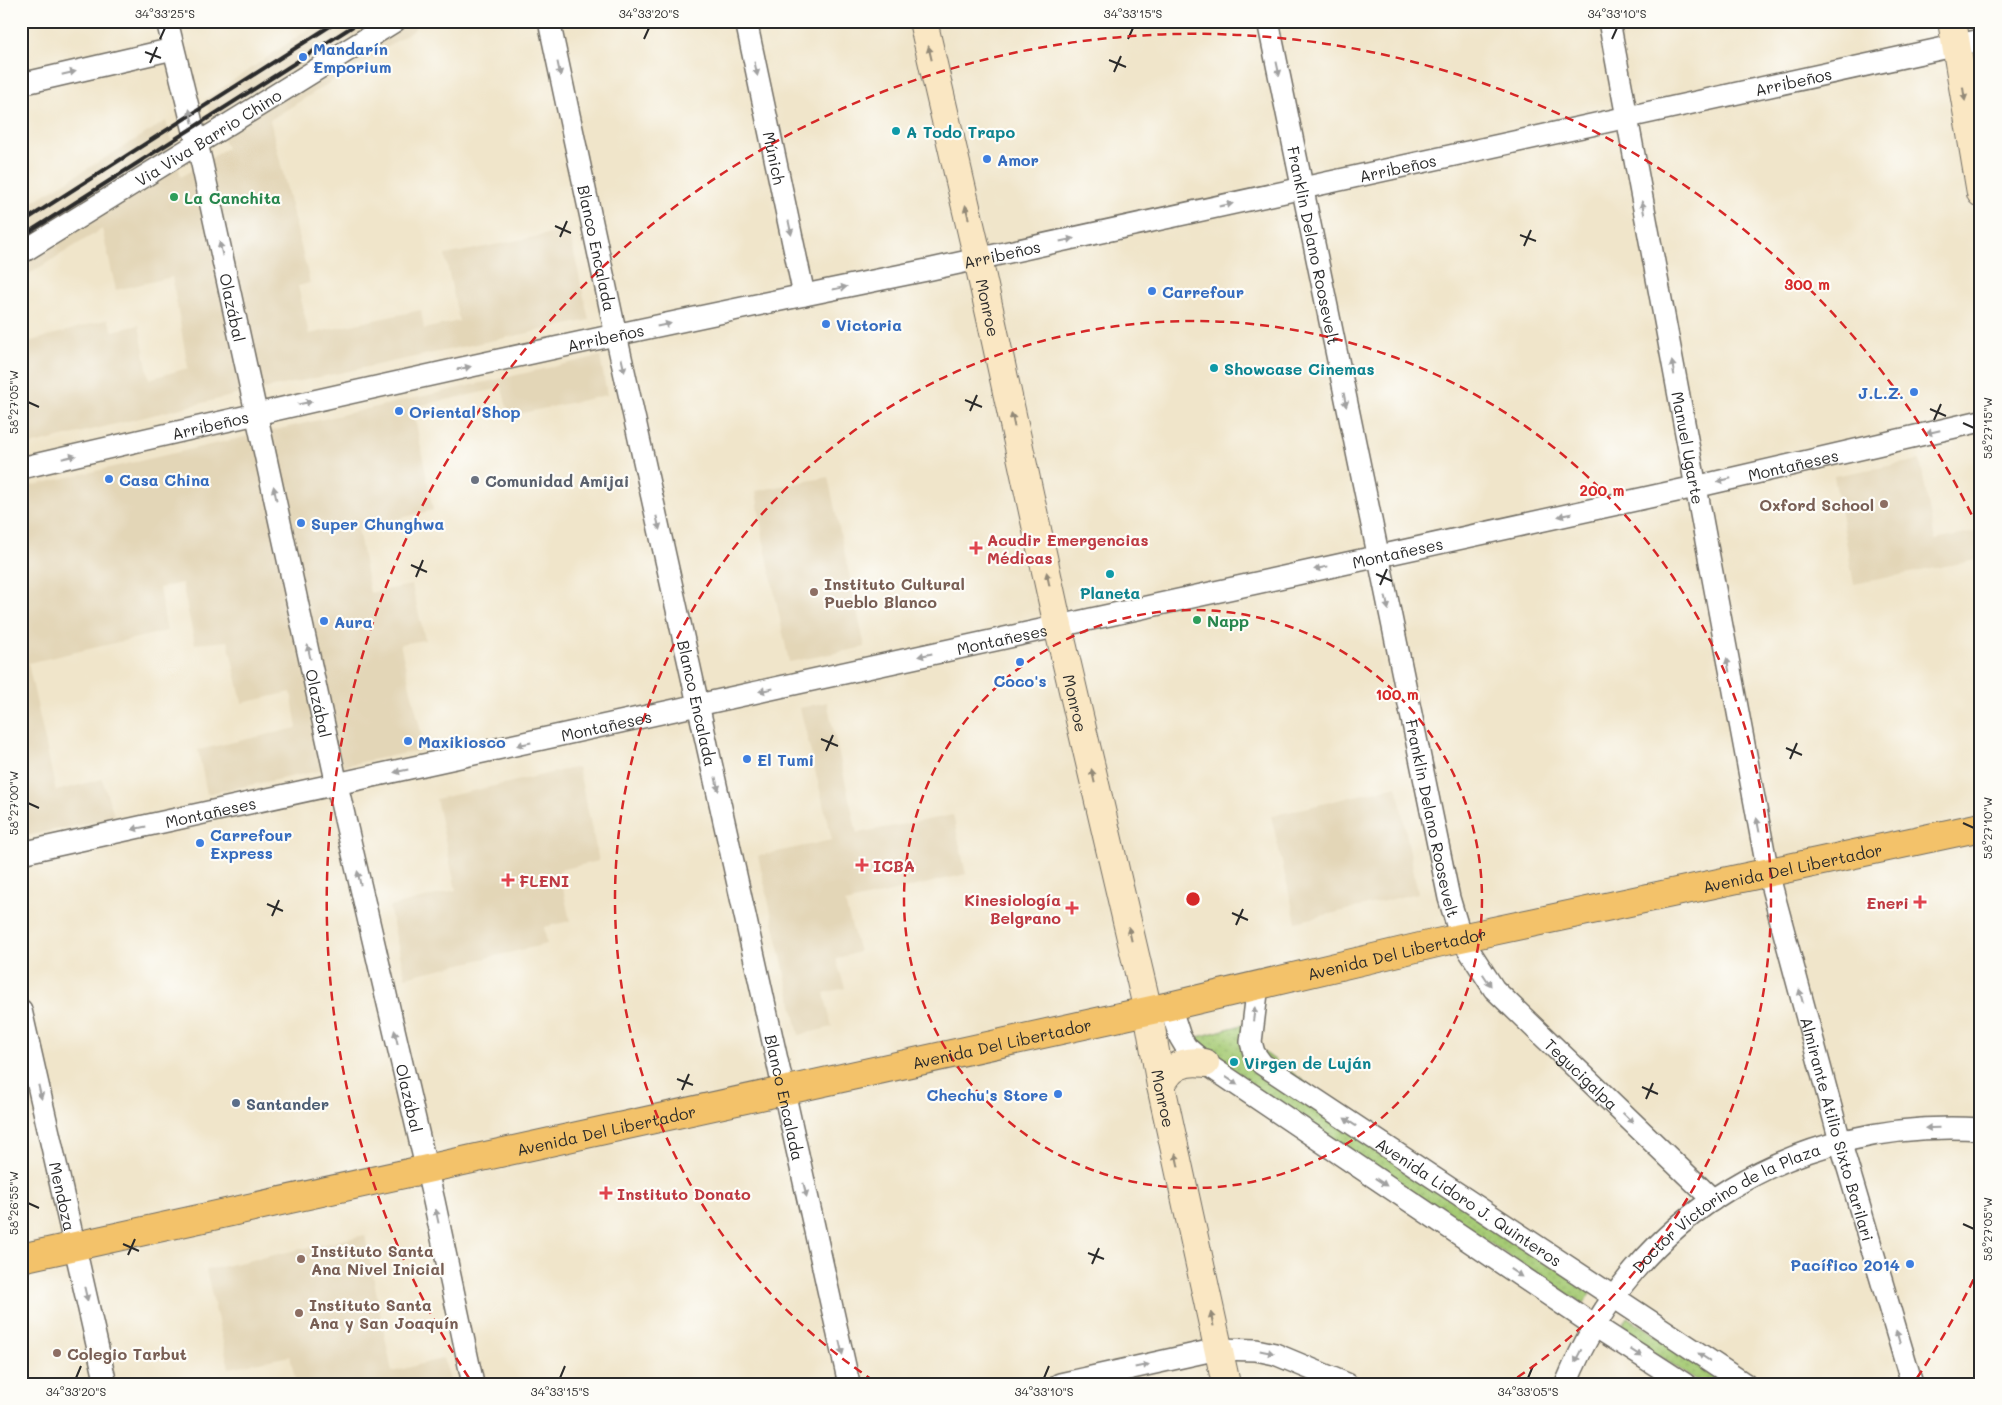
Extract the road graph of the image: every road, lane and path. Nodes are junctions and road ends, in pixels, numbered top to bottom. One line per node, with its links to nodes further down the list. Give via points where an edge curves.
1 (167, 21): 9 (street, Olazábal)
2 (395, 21): 12 (street, Via Viva Barrio Chino)
3 (549, 21): 18 (street, Blanco Encalada, one-way to 18)
4 (746, 21): 17 (street, Múnich, one-way to 17)
5 (923, 21): 16 (main road, Monroe, one-way to 5)
6 (1268, 21): 13 (street, Franklin Delano Roosevelt, one-way to 13)
7 (1609, 21): 11 (street, Manuel Ugarte)
8 (1963, 36): 11 (street, Arribeños); 14 (main road, one-way to 14)
9 (173, 49): 10 (street, one-way to 9); 12 (street, Olazábal, one-way to 9)
10 (21, 84)
11 (1626, 117): 13 (street, Arribeños); 22 (street, Manuel Ugarte, one-way to 11)
12 (197, 143): 15 (street, Via Viva Barrio Chino); 19 (street, Olazábal, one-way to 12)
13 (1303, 188): 16 (street, Arribeños, one-way to 13); 23 (street, Franklin Delano Roosevelt, one-way to 23)
14 (1981, 193)
15 (21, 253)
16 (978, 259): 17 (street, Arribeños, one-way to 16); 24 (main road, Monroe, one-way to 16)
17 (804, 295): 18 (street, Arribeños, one-way to 17)
18 (616, 335): 19 (street, Arribeños, one-way to 18); 25 (street, Blanco Encalada, one-way to 25)
19 (258, 413): 21 (street, Arribeños, one-way to 19); 26 (street, Olazábal, one-way to 19)
20 (1981, 421): 22 (street, Montañeses, one-way to 22)
21 (21, 468)
22 (1694, 487): 23 (street, Montañeses, one-way to 23); 29 (street, Manuel Ugarte, one-way to 22)
23 (1377, 555): 24 (street, Montañeses, one-way to 24); 30 (street, Franklin Delano Roosevelt, one-way to 30, via 1452,911)
24 (1058, 626): 25 (street, Montañeses, one-way to 25); 32 (main road, Monroe, one-way to 24)
25 (699, 705): 26 (street, Montañeses, one-way to 26); 36 (street, Blanco Encalada, one-way to 36)
26 (337, 785): 28 (street, Montañeses, one-way to 28); 39 (street, Olazábal, one-way to 26)
27 (1981, 828): 29 (main road, Avenida Del Libertador)
28 (21, 853)
29 (1768, 873): 30 (main road, Avenida Del Libertador); 38 (street, Almirante Atilio Sixto Barilari, one-way to 29)
30 (1461, 938): 31 (main road, Avenida Del Libertador); 40 (street, Tegucigalpa, one-way to 40, via 1494,989)
31 (1258, 986): 32 (main road, Avenida Del Libertador); 43 (street, Avenida Lidoro J. Quinteros, one-way to 31, via 1262,1064 1251,1042)
32 (1159, 1008): 34 (street, Avenida Lidoro J. Quinteros, via 1183,1042); 35 (main road, Monroe); 36 (main road, Avenida Del Libertador)
33 (21, 1010): 41 (street, Mendoza, one-way to 41)
34 (1205, 1063): 35 (main road, via 1192,1061 1181,1064 1172,1069); 44 (street, Avenida Lidoro J. Quinteros, one-way to 44)
35 (1161, 1086): 45 (main road, Monroe, one-way to 35)
36 (784, 1091): 39 (main road, Avenida Del Libertador); 48 (street, Blanco Encalada, one-way to 48)
37 (1981, 1129): 38 (street, Doctor Victorino de la Plaza, one-way to 38, via 1909,1129)
38 (1840, 1141): 40 (street, Doctor Victorino de la Plaza, via 1769,1167); 55 (street, Almirante Atilio Sixto Barilari, one-way to 38)
39 (426, 1169): 41 (main road, Avenida Del Libertador); 47 (street, Olazábal, one-way to 39)
40 (1713, 1200): 43 (street, Doctor Victorino de la Plaza, via 1670,1233 1642,1261)
41 (75, 1246): 42 (main road, Avenida Del Libertador); 46 (street, Mendoza, one-way to 46)
42 (21, 1258)
43 (1614, 1298): 44 (street, Doctor Victorino de la Plaza); 54 (street, Avenida Lidoro J. Quinteros, one-way to 43)
44 (1595, 1326): 52 (street, Doctor Victorino de la Plaza, one-way to 52, via 1577,1356); 53 (street, Avenida Lidoro J. Quinteros, one-way to 53)
45 (1218, 1349): 49 (street, one-way to 45); 50 (main road, Monroe); 51 (street, one-way to 51, via 1275,1354)
46 (106, 1384)
47 (473, 1384)
48 (849, 1384)
49 (1060, 1384)
50 (1226, 1384)
51 (1347, 1384)
52 (1566, 1384)
53 (1685, 1384)
54 (1745, 1384)
55 (1912, 1384)

